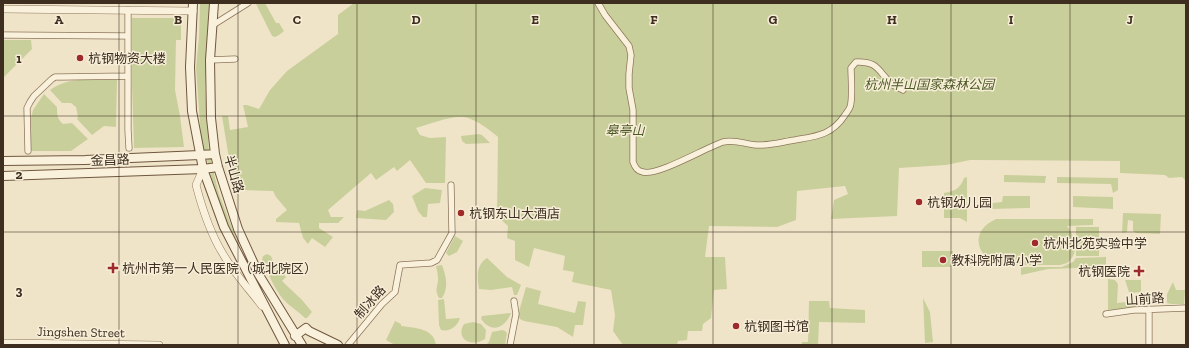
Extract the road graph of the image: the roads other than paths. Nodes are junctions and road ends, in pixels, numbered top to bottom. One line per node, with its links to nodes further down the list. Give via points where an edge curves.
1 (214, 3): 7 (main road, 半山路)
2 (248, 3): 7 (street)
3 (598, 3): 13 (street, via 629,46 633,162 636,169 643,172 660,170 724,142 766,145 817,136 833,129 850,107 851,68 856,62 874,65 893,86)
4 (193, 7): 6 (street); 17 (main road, 半山路, via 190,67 192,111)
5 (3, 9): 6 (street)
6 (128, 10): 9 (street)
7 (213, 25): 11 (main road, 半山路)
8 (3, 35): 9 (street)
9 (128, 36): 12 (street)
10 (235, 59): 11 (street)
11 (210, 60): 16 (main road, 半山路, via 211,118)
12 (128, 76): 14 (street); 15 (street, via 52,79 34,96 27,108)
13 (903, 90)
14 (129, 148)
15 (28, 151)
16 (215, 154): 17 (main road, 金昌路); 19 (main road, 半山路)
17 (200, 155): 18 (main road, 金昌路); 20 (main road, 半山路)
18 (3, 161)
19 (218, 167): 20 (main road, 金昌路); 28 (main road, 半山路, via 238,229 259,275)
20 (203, 169): 21 (main road, 金昌路); 27 (main road, 半山路, via 224,227); 27 (street, via 196,185 201,205 222,254)
21 (3, 176)
22 (451, 185): 34 (street, 制冰路, via 452,233 437,260 431,263 400,265 395,292)
23 (514, 301): 35 (street, via 516,314)
24 (1186, 308): 25 (street, 山前路)
25 (1149, 309): 26 (street, 山前路); 36 (street)
26 (1106, 314)
27 (272, 319): 31 (main road, 半山路)
28 (295, 336): 32 (main road, 半山路); 33 (main road, via 306,328)
29 (3, 343): 30 (street, Jingshen Street)
30 (159, 345)
31 (285, 345)
32 (302, 345)
33 (338, 345)
34 (348, 345)
35 (510, 345)
36 (1149, 345)

